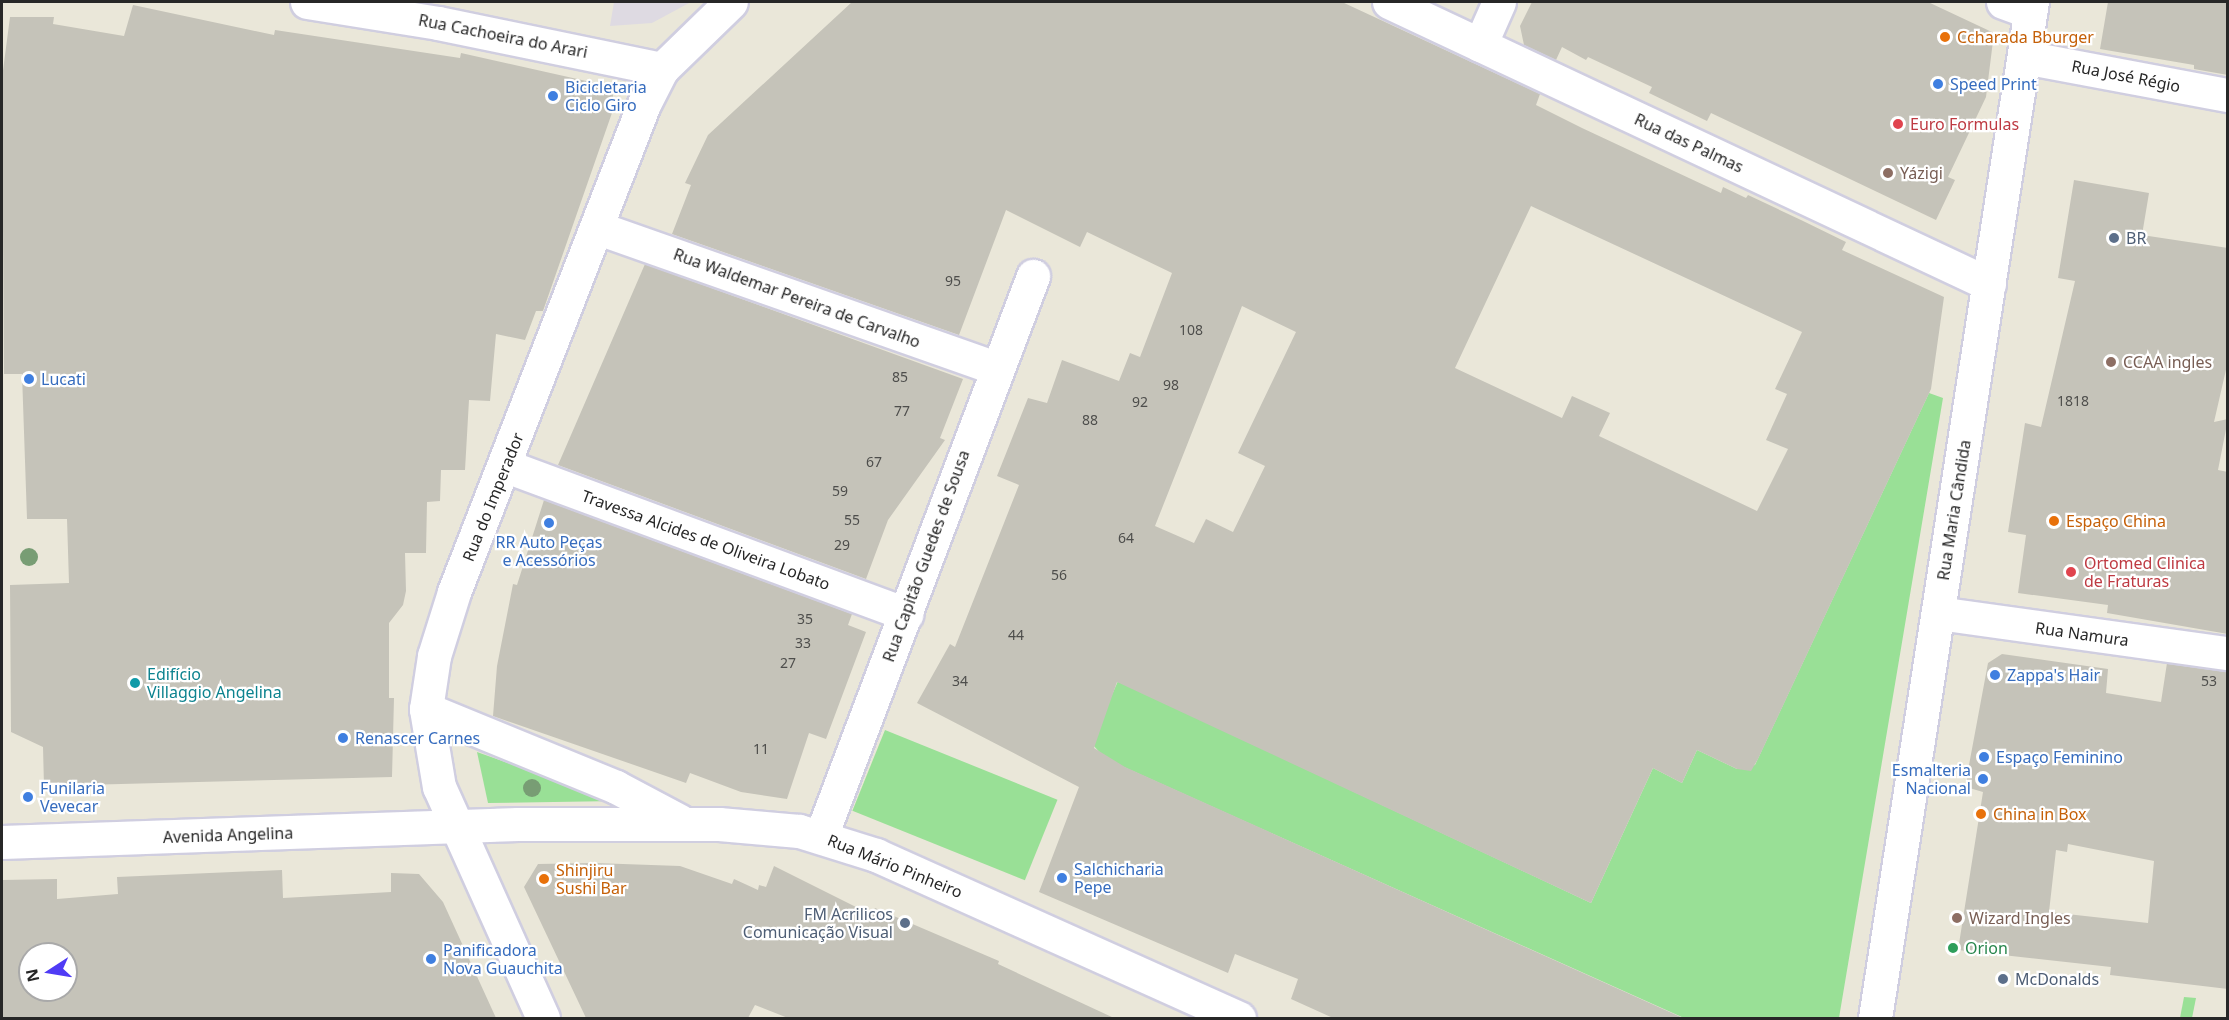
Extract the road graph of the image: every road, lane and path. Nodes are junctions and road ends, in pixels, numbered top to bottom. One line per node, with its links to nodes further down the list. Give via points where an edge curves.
1 (307, 2): 8 (street, Rua Cachoeira do Arari, via 438,22)
2 (731, 2): 8 (street, Rua do Imperador)
3 (1389, 2): 6 (street, Rua das Palmas)
4 (1499, 2): 6 (street)
5 (2022, 5): 7 (street, Rua Maria Cândida)
6 (1480, 45): 12 (street, Rua das Palmas)
7 (2024, 57): 9 (street, Rua José Régio); 12 (street, Rua Maria Cândida)
8 (662, 69): 10 (street, Rua do Imperador)
9 (2228, 94)
10 (598, 228): 13 (street, Rua Waldemar Pereira de Carvalho); 14 (street, Rua do Imperador)
11 (1033, 276): 13 (street, Rua Capitão Guedes de Sousa)
12 (1989, 284): 15 (street, Rua Maria Cândida)
13 (996, 369): 16 (street, Rua Capitão Guedes de Sousa)
14 (506, 466): 16 (street, Travessa Alcides de Oliveira Lobato); 18 (street, Rua do Imperador, via 454,592 434,656)
15 (1938, 613): 17 (street, Rua Namura); 25 (street, Rua Maria Cândida)
16 (906, 614): 21 (street, Rua Capitão Guedes de Sousa)
17 (2228, 653)
18 (426, 709): 19 (street, via 616,787); 20 (street, Rua do Imperador, via 430,751)
19 (684, 823): 20 (street, Rua Mário Pinheiro); 21 (street, Rua Mário Pinheiro, via 760,826)
20 (454, 826): 22 (street, Avenida Angelina); 24 (street, Rua do Imperador)
21 (821, 836): 23 (street, Rua Mário Pinheiro, via 876,855)
22 (2, 842)
23 (1219, 1014)
24 (543, 1018)
25 (1875, 1018)

